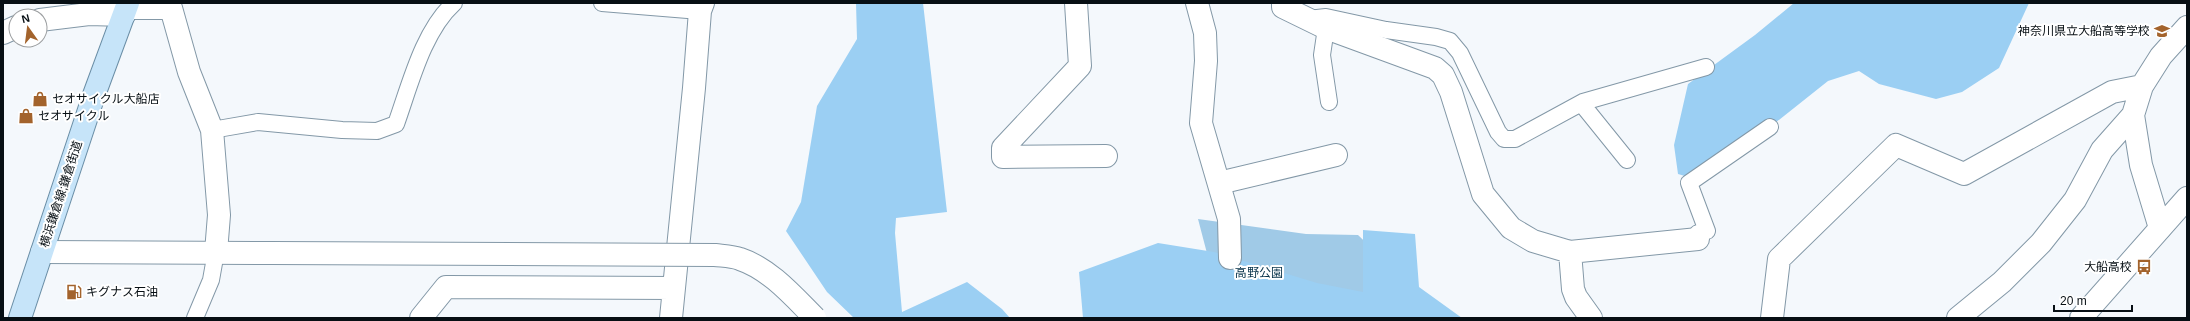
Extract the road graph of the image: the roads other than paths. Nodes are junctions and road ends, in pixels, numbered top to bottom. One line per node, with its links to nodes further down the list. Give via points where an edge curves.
1 (454, 3): 18 (lane, via 445,10 428,38 396,124 377,131 258,122)
2 (602, 3): 7 (lane)
3 (1076, 3): 20 (street, via 1080,66 1003,148 1003,157)
4 (1197, 3): 22 (street, via 1205,33 1206,61 1201,123)
5 (1283, 3): 10 (street, via 1283,7)
6 (172, 6): 8 (street); 18 (street, via 189,72)
7 (701, 7): 30 (street)
8 (127, 8): 9 (street); 26 (main road, 横浜鎌倉線;鎌倉街道, via 94,95)
9 (48, 19)
10 (1317, 24): 14 (lane); 15 (lane, via 1326,17 1450,41 1460,53 1498,132 1504,139 1515,139); 28 (street, via 1434,68 1443,75 1451,92 1483,194 1511,228 1533,241)
11 (2187, 27): 13 (street, via 2160,56)
12 (1706, 67): 15 (lane)
13 (2142, 86): 16 (street); 37 (street, via 2112,92 1964,174 1896,145 1779,259)
14 (1330, 102)
15 (1581, 103): 21 (lane)
16 (2133, 115): 24 (street, via 2141,165); 38 (street, via 2102,150 2075,200 2041,243 2002,282)
17 (1770, 127): 25 (lane, via 1689,183 1707,231 1698,233)
18 (212, 130): 27 (street, via 219,215)
19 (1336, 154): 22 (street)
20 (1106, 156)
21 (1627, 160)
22 (1219, 183): 29 (street, via 1229,219)
23 (2187, 198): 24 (street)
24 (2160, 228): 39 (street)
25 (1698, 239): 28 (street)
26 (42, 252): 27 (street); 31 (main road, 横浜鎌倉線;鎌倉街道)
27 (216, 252): 32 (lane, via 211,280); 35 (street, bridge, via 664,254 739,258 779,282)
28 (1570, 252): 36 (street, via 1573,289 1576,298)
29 (1230, 258)
30 (674, 288): 33 (street, via 446,287); 34 (street)
31 (20, 318)
32 (195, 318)
33 (421, 318)
34 (670, 318)
35 (815, 318)
36 (1591, 318)
37 (1772, 318)
38 (1958, 318)
39 (2081, 318)

